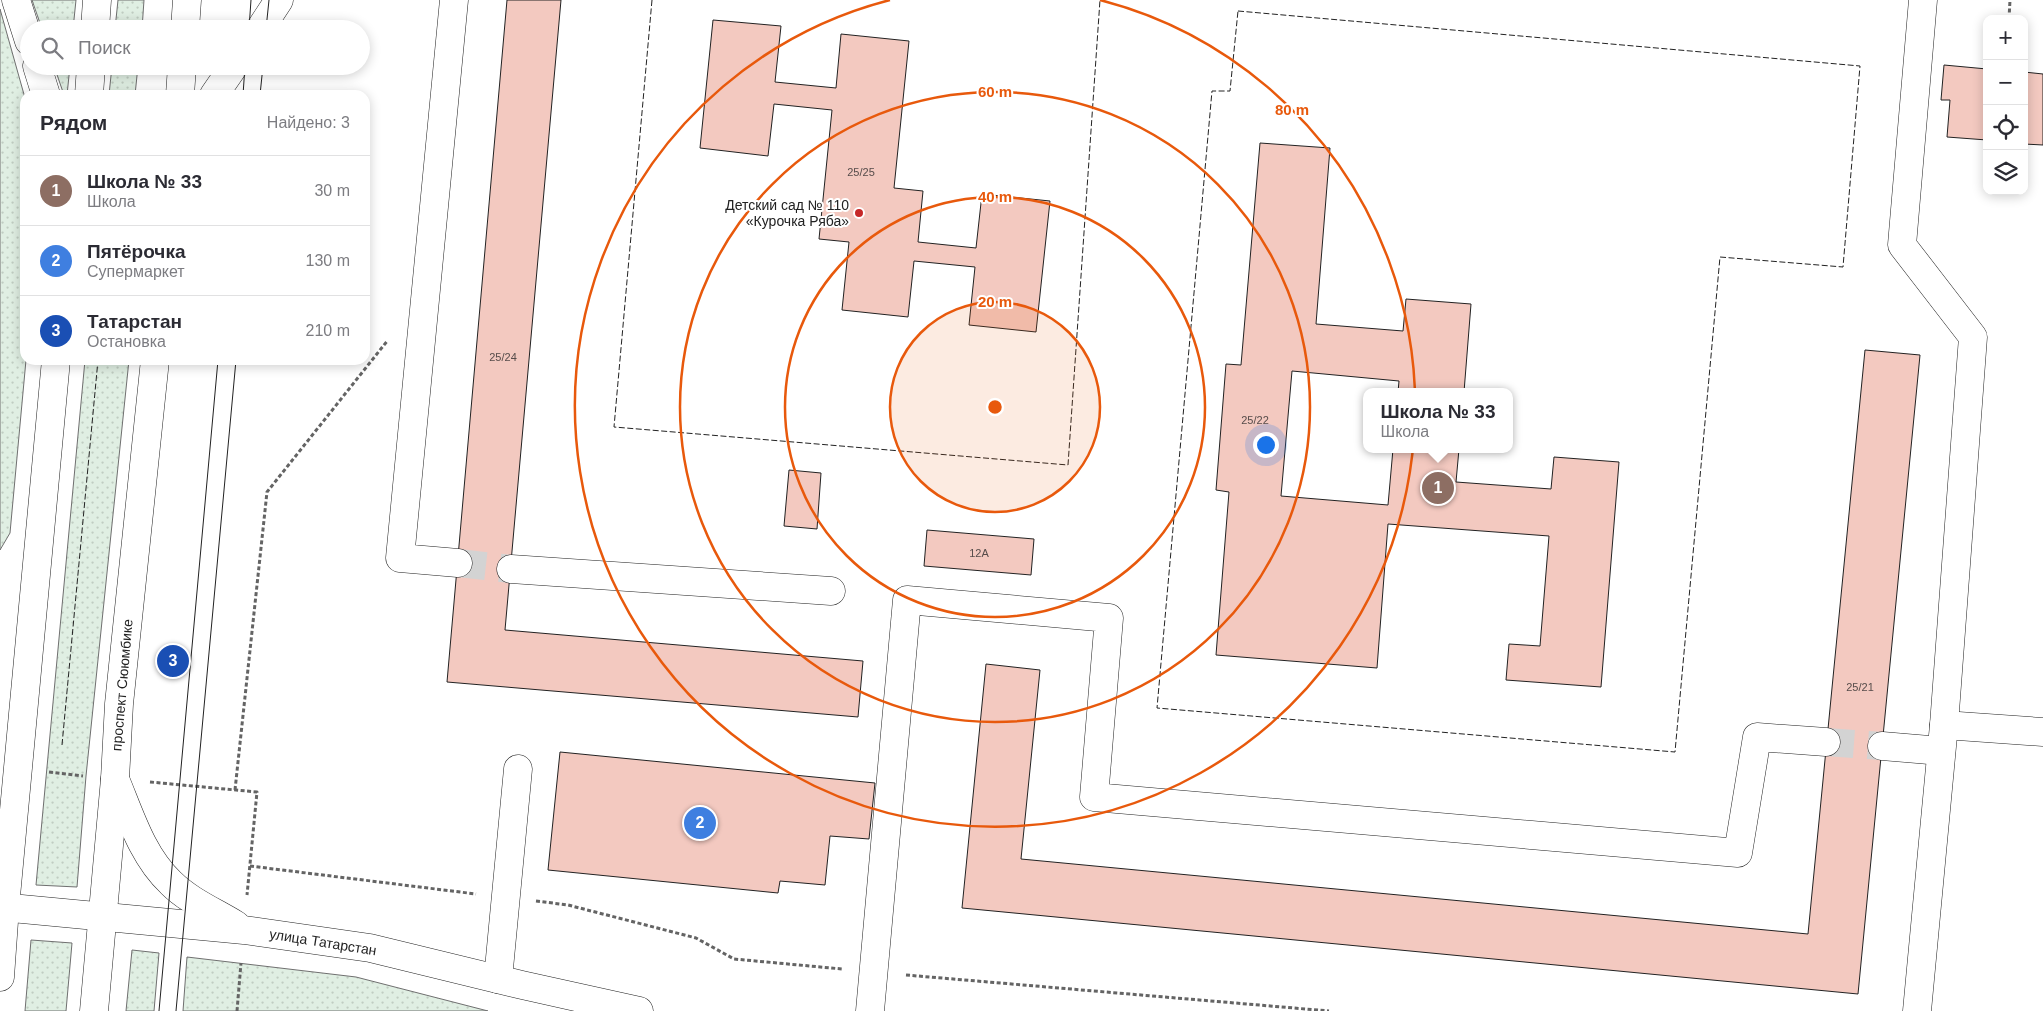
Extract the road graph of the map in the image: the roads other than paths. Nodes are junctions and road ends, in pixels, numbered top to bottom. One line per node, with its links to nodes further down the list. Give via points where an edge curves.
1 (16, 0): 7 (main road)
2 (97, 0): 8 (main road)
3 (187, 0): 9 (main road)
4 (279, 0): 10 (main road)
5 (454, 0): 21 (main road, via 400,558)
6 (1923, 0): 24 (main road, via 1902,245 1973,337)
7 (22, 20)
8 (96, 20)
9 (186, 20)
10 (266, 20)
11 (40, 75): 15 (main road)
12 (90, 75): 16 (main road)
13 (181, 75): 17 (main road)
14 (228, 75): 18 (main road)
15 (44, 90)
16 (89, 90)
17 (180, 90)
18 (217, 90)
19 (56, 365): 31 (main road)
20 (154, 365): 30 (main road, проспект Сююмбике, via 119,704)
21 (458, 563)
22 (511, 569): 23 (main road)
23 (831, 591)
24 (1944, 725): 25 (main road); 28 (main road)
25 (2043, 732)
26 (1826, 742): 39 (main road, via 1757,737 1738,853 1094,797 1109,618 907,600)
27 (1882, 746): 28 (main road)
28 (1941, 751): 40 (main road)
29 (518, 769): 35 (main road, via 506,897)
30 (115, 779): 32 (main road, проспект Сююмбике); 33 (main road, via 145,850 170,883)
31 (2, 907): 32 (main road, улица Татарстан); 34 (main road)
32 (102, 916): 33 (main road, улица Татарстан); 36 (main road, проспект Сююмбике)
33 (244, 930): 35 (main road, улица Татарстан, via 370,948)
34 (0, 977)
35 (510, 982): 37 (main road, via 540,1002); 38 (main road, улица Татарстан)
36 (94, 1011)
37 (544, 1011)
38 (639, 1011)
39 (870, 1011)
40 (1917, 1011)

